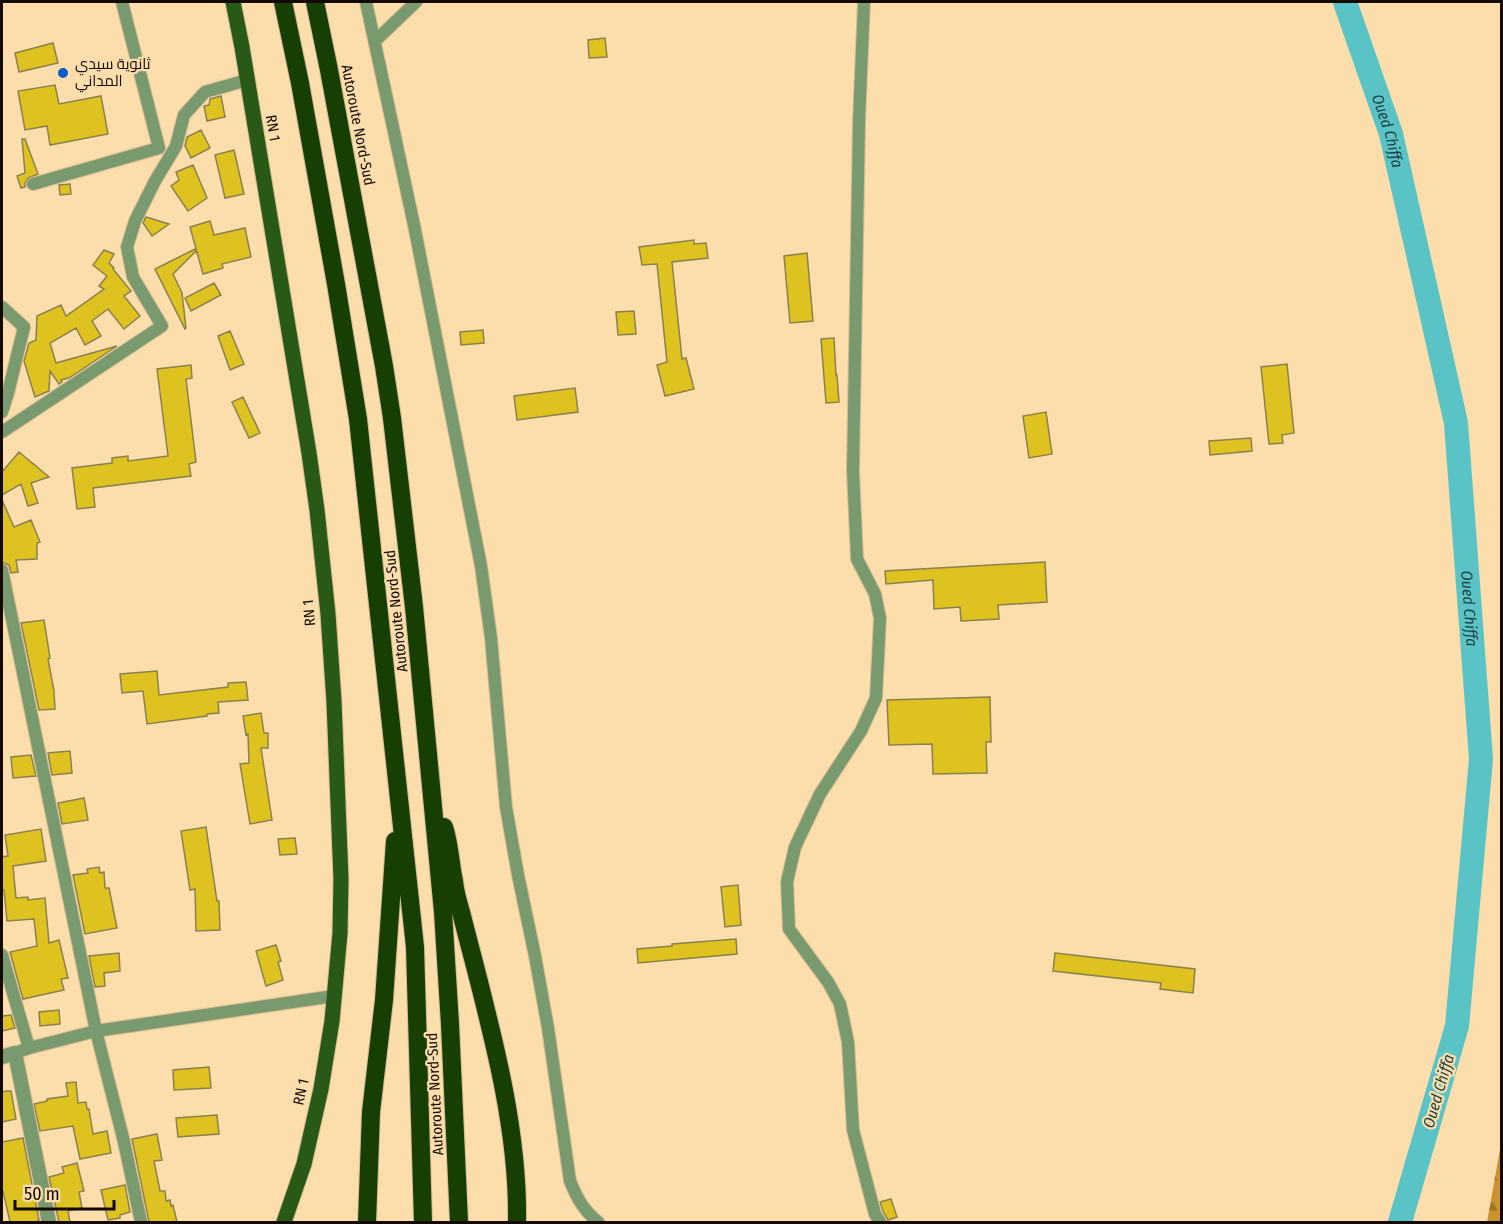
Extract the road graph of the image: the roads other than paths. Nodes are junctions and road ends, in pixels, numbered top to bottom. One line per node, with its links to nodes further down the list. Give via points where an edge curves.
1 (122, 2): 10 (street, via 159,148)
2 (233, 2): 9 (main road, RN 1)
3 (283, 2): 16 (highway, Autoroute Nord-Sud, via 356,408)
4 (315, 2): 15 (highway, Autoroute Nord-Sud, via 384,366 414,607)
5 (366, 2): 8 (street)
6 (416, 2): 8 (street)
7 (864, 2): 30 (street, via 853,471 857,559 875,594 880,618 876,698 861,731 820,794 795,847 787,882 789,929 840,1004 848,1042 853,1130)
8 (375, 41): 29 (street, via 481,566 506,807 548,1028 570,1181 577,1199)
9 (247, 80): 13 (street, via 205,92 184,115 176,146 135,221 128,247 133,277 162,326); 18 (main road, RN 1, via 309,453 328,614 341,879)
10 (33, 184)
11 (2, 307): 12 (street, via 24,327)
12 (2, 412)
13 (2, 432)
14 (2, 570): 19 (street)
15 (431, 793): 27 (highway, Autoroute Nord-Sud, via 443,912); 28 (highway, via 448,839 454,882 502,1081 515,1163)
16 (399, 800): 22 (highway, Autoroute Nord-Sud, via 414,947); 26 (highway, via 371,1112)
17 (2, 955): 20 (street)
18 (334, 996): 19 (street); 25 (main road, RN 1, via 321,1089 304,1164)
19 (96, 1030): 20 (street); 24 (street)
20 (29, 1048): 21 (street)
21 (8, 1055): 23 (street)
22 (423, 1214)
23 (50, 1222)
24 (141, 1222)
25 (284, 1222)
26 (367, 1222)
27 (459, 1222)
28 (518, 1222)
29 (598, 1222)
30 (880, 1222)

